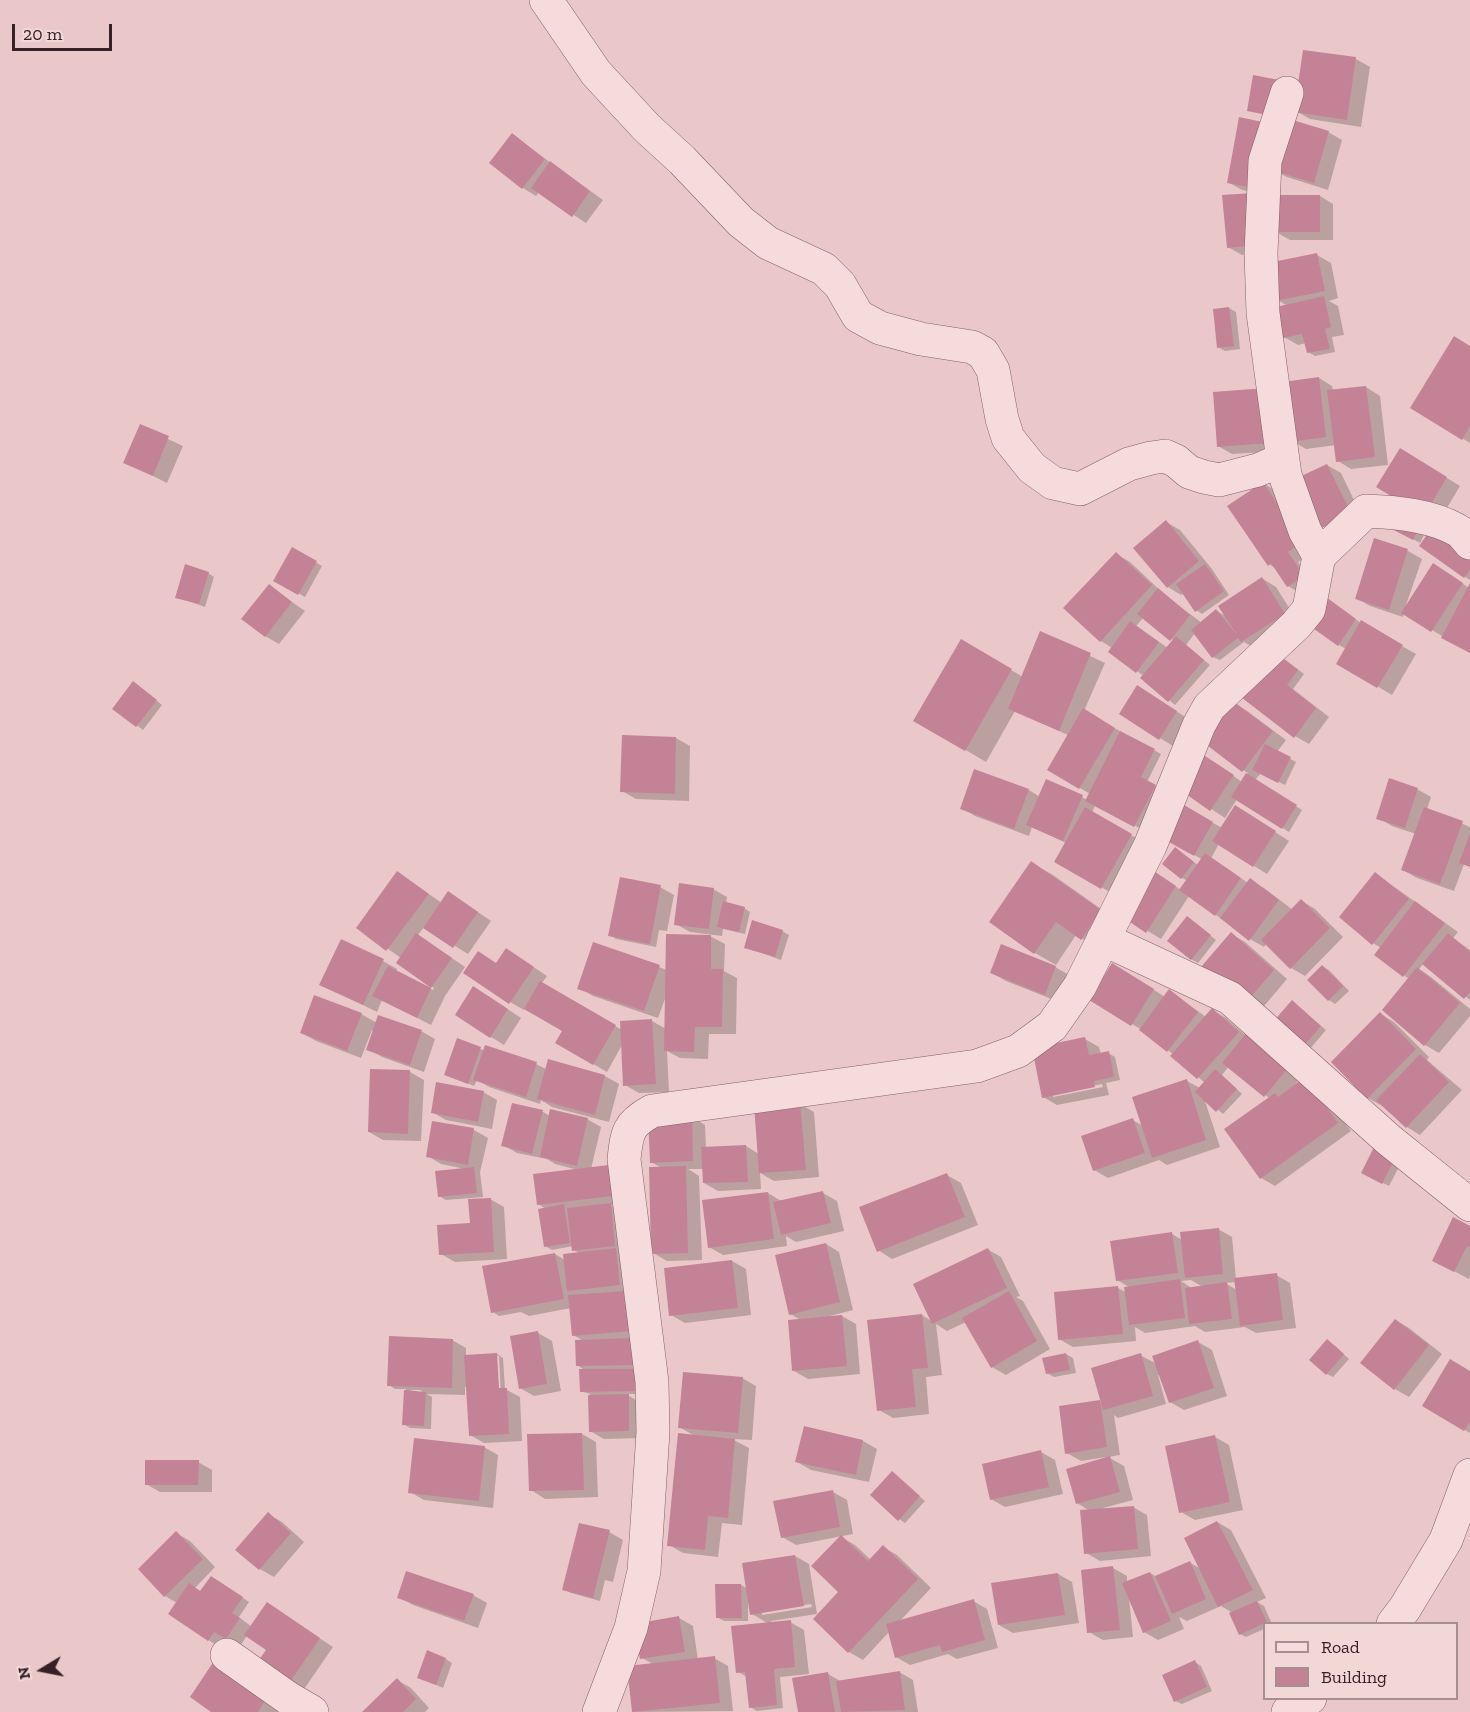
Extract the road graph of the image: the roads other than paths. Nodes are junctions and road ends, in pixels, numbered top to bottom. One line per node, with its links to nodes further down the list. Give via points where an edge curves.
1 (546, 0): 3 (street, via 596,73 741,222 768,243 824,269 840,285 858,316 880,328 972,347 983,353 993,370 1008,438 1032,468 1053,483 1080,489 1129,464 1165,456 1189,472 1220,480)
2 (1287, 93): 3 (street, via 1265,161 1261,254 1263,313)
3 (1283, 459): 5 (street, via 1305,531)
4 (1470, 543): 5 (street, via 1459,530 1429,519 1366,511)
5 (1319, 556): 6 (street, via 1309,609 1209,707 1150,846)
6 (1104, 939): 7 (street, via 1230,998 1389,1140); 13 (street, via 1080,986 1052,1026 1018,1052 977,1066 652,1111 636,1120 626,1137 624,1159 652,1382 651,1478 644,1571 634,1617)
7 (1470, 1204)
8 (1470, 1475): 9 (street, via 1446,1540)
9 (1394, 1622)
10 (227, 1655): 12 (street)
11 (1307, 1700): 14 (street)
12 (312, 1712)
13 (599, 1712)
14 (1288, 1712)

